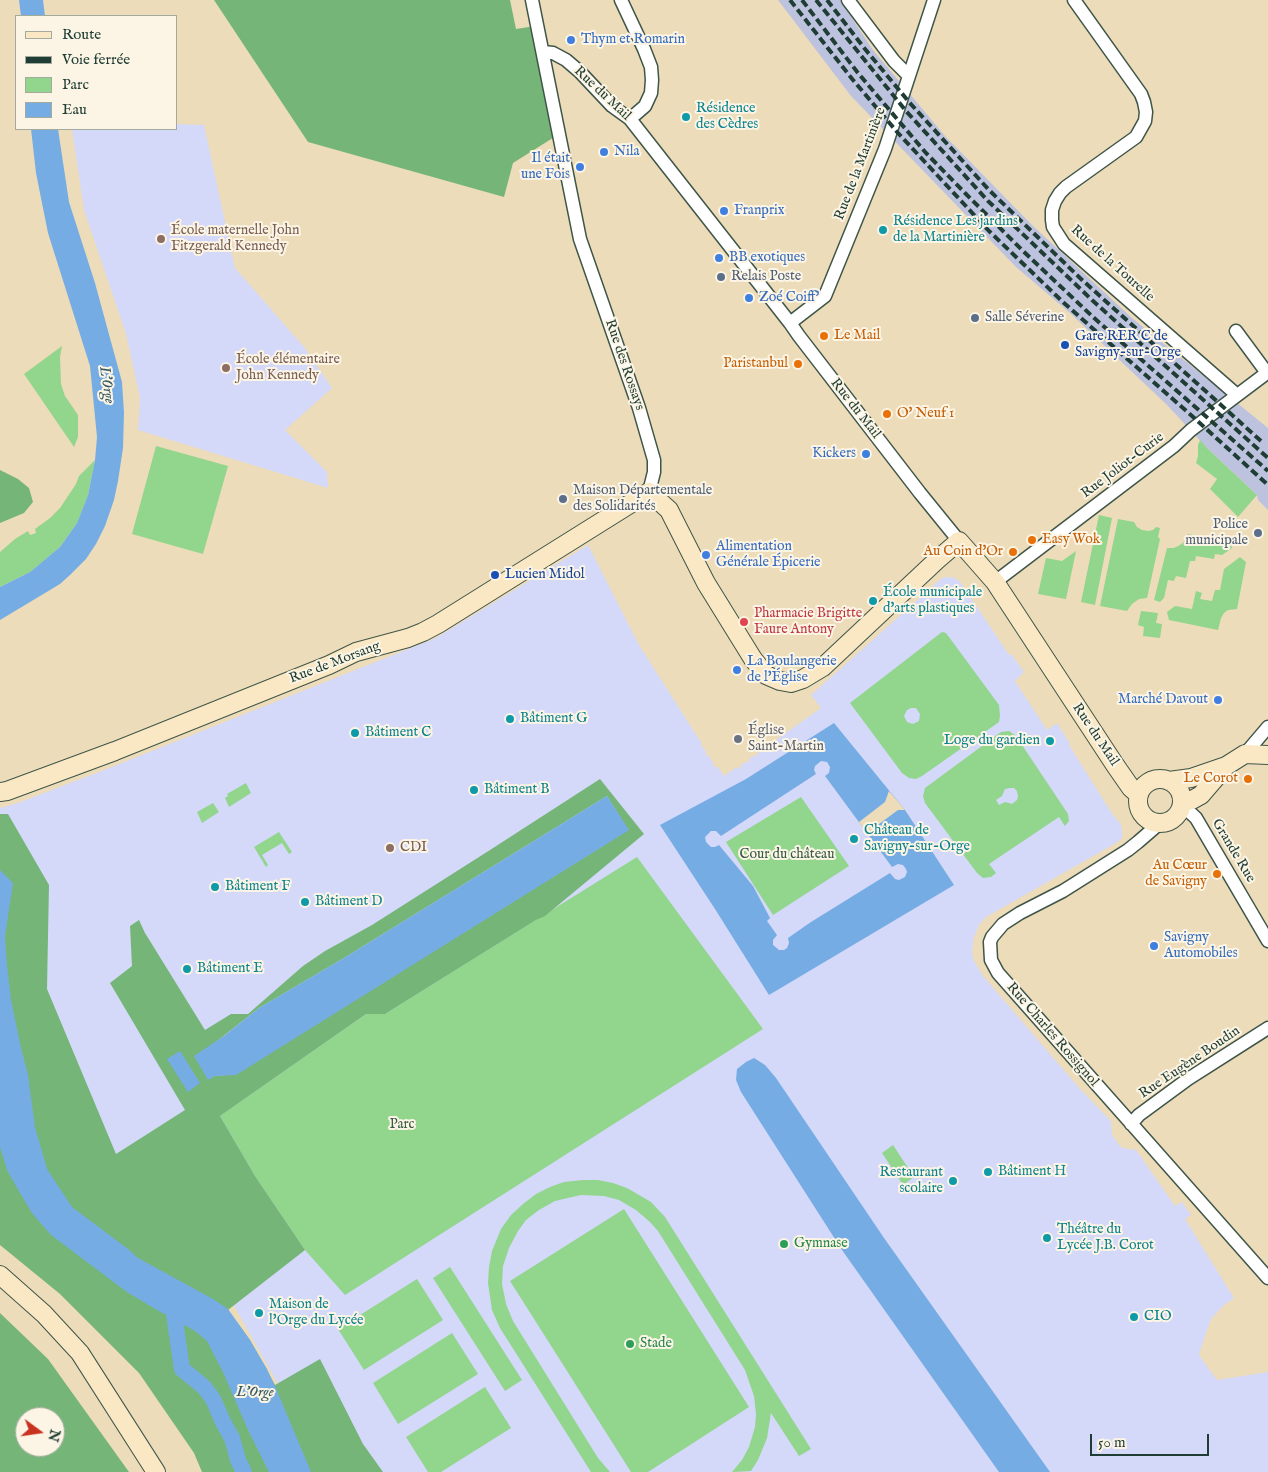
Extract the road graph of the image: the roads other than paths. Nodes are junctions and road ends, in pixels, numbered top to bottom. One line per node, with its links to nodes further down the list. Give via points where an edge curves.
1 (532, 0): 6 (street, Rue des Rossays)
2 (621, 0): 8 (street, via 644,49 652,80 651,93 644,106)
3 (848, 0): 7 (street)
4 (934, 0): 7 (street, Rue de la Martinière)
5 (1074, 0): 12 (street, Rue de la Tourelle, via 1141,94 1146,112 1136,138 1060,193 1052,210 1053,228 1064,244)
6 (543, 52): 8 (street, Rue du Mail, via 566,60 612,106); 13 (street, Rue des Rossays, via 580,238 640,408 654,460)
7 (909, 76): 9 (street, Rue de la Martinière, via 885,149 825,296)
8 (630, 119): 9 (street, Rue du Mail)
9 (790, 322): 14 (street, Rue du Mail)
10 (1236, 330): 11 (street)
11 (1267, 373): 12 (street, Rue Joliot-Curie)
12 (1237, 396): 15 (street, Rue Joliot-Curie)
13 (649, 492): 14 (street, via 669,510 706,583 753,659 766,675 791,683 822,667); 21 (street, Rue de Morsang, via 423,632 356,652 115,751)
14 (959, 541): 15 (street, Rue du Mail)
15 (994, 582): 22 (street, Rue du Mail, via 1115,765)
16 (1268, 727): 17 (street)
17 (1245, 754): 18 (street); 19 (street, Rue Charles Rossignol)
18 (1268, 755)
19 (1226, 766): 20 (street, Rue Charles Rossignol); 23 (street, Rue Charles Rossignol, via 1201,795)
20 (1169, 781): 22 (street, Rue Charles Rossignol, via 1155,779 1148,782); 23 (street, via 1179,789)
21 (0, 792)
22 (1139, 795): 24 (street, via 1142,814)
23 (1182, 804): 24 (street, Rue Charles Rossignol, via 1174,818); 25 (street, Grande Rue, via 1196,818)
24 (1160, 823): 27 (street, Rue Charles Rossignol, via 1128,850 1003,924 992,937 990,948 991,960 998,973)
25 (1268, 941)
26 (1268, 1028): 27 (street, Rue Eugène Boudin, via 1188,1079)
27 (1131, 1124): 29 (street, Rue Charles Rossignol)
28 (0, 1274): 30 (street, via 80,1353)
29 (1268, 1278)
30 (156, 1472)

